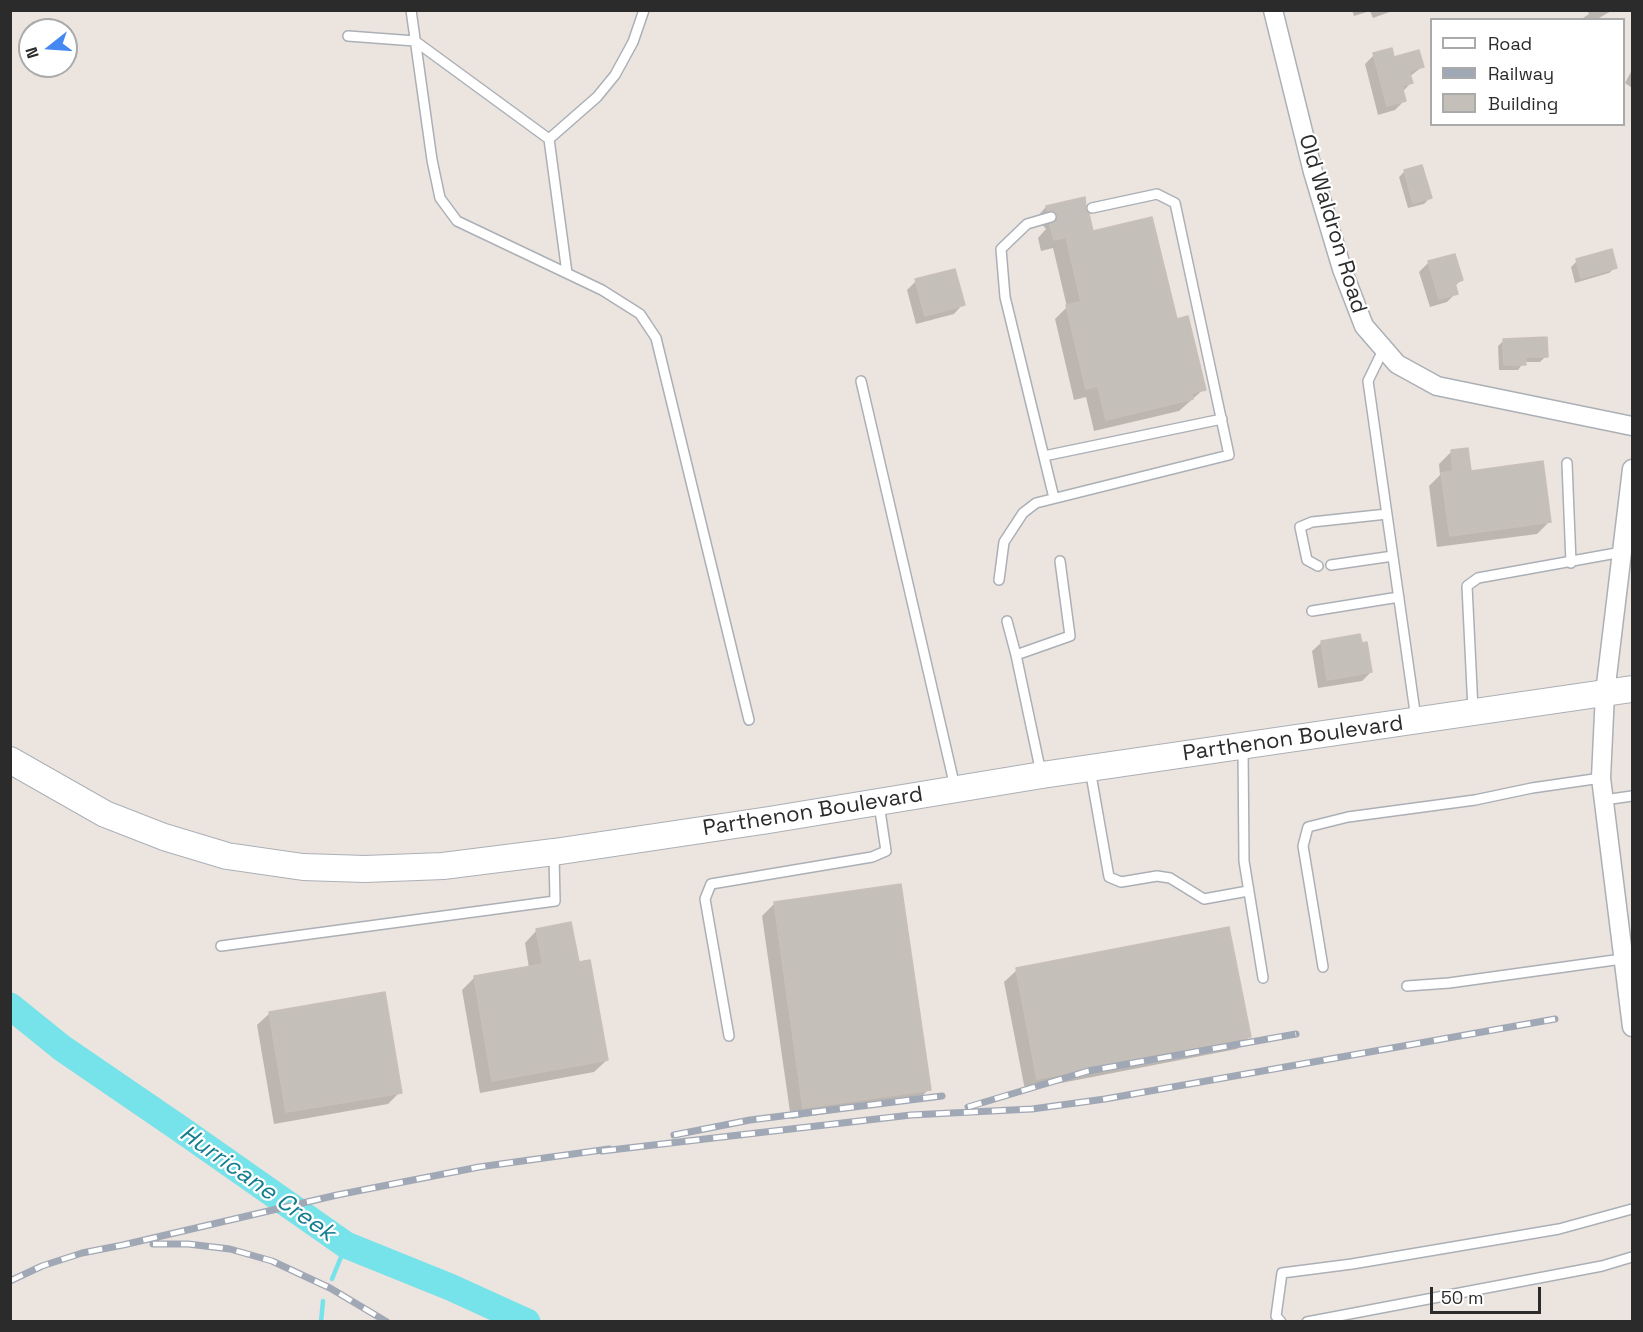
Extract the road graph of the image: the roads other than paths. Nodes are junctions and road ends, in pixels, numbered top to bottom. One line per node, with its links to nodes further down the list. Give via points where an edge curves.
1 (411, 10): 5 (lane)
2 (644, 10): 6 (lane, via 615,75 597,97)
3 (1273, 10): 10 (street, Old Waldron Road, via 1342,269 1364,326)
4 (348, 36): 5 (lane)
5 (415, 41): 6 (lane); 9 (lane, via 440,198 457,221)
6 (549, 139): 9 (lane)
7 (1092, 208): 12 (lane, via 1158,194 1175,203)
8 (1051, 217): 14 (lane, via 1027,224 1001,249 1005,297)
9 (567, 273): 34 (lane, via 640,315 656,338)
10 (1384, 348): 13 (street, Old Waldron Road, via 1397,364 1437,386); 19 (lane, via 1368,381)
11 (861, 381): 41 (lane)
12 (1222, 419): 14 (lane); 18 (lane, via 1229,455)
13 (1632, 426)
14 (1044, 456): 18 (lane)
15 (1567, 463): 23 (lane)
16 (1632, 469): 17 (street)
17 (1631, 496): 20 (street)
18 (1054, 498): 26 (lane, via 1036,503 1016,522 1004,542)
19 (1387, 514): 21 (lane); 25 (lane, via 1312,522 1300,527 1307,560)
20 (1622, 552): 23 (lane); 32 (street)
21 (1393, 556): 24 (lane); 27 (lane)
22 (1060, 561): 30 (lane, via 1070,636)
23 (1571, 563): 33 (lane, via 1478,578 1467,586)
24 (1331, 565)
25 (1318, 566)
26 (999, 580)
27 (1399, 597): 28 (lane); 35 (lane)
28 (1312, 611)
29 (1007, 621): 30 (lane)
30 (1016, 655): 39 (lane)
31 (1632, 689): 32 (main road, Parthenon Boulevard)
32 (1605, 693): 33 (main road, Parthenon Boulevard); 40 (street)
33 (1473, 712): 35 (main road, Parthenon Boulevard)
34 (749, 720)
35 (1416, 721): 36 (main road, Parthenon Boulevard)
36 (1243, 746): 38 (main road, Parthenon Boulevard); 46 (lane)
37 (10, 759): 45 (main road, Parthenon Boulevard, via 105,814 227,856 303,867 365,869 443,866)
38 (1090, 769): 39 (main road, Parthenon Boulevard); 46 (lane, via 1109,877 1121,882 1157,876 1170,878 1204,899)
39 (1042, 775): 41 (main road, Parthenon Boulevard)
40 (1601, 778): 43 (street); 49 (lane, via 1308,826 1303,846)
41 (956, 790): 44 (main road, Parthenon Boulevard)
42 (1632, 796): 43 (lane)
43 (1604, 800): 48 (street)
44 (879, 801): 45 (main road, Parthenon Boulevard); 53 (lane, via 886,851 872,857 711,884 705,899)
45 (554, 852): 47 (lane, via 555,901)
46 (1248, 891): 50 (lane)
47 (220, 946)
48 (1625, 949): 51 (lane, via 1449,983); 52 (street)
49 (1323, 968)
50 (1263, 978)
51 (1407, 986)
52 (1632, 1027)
53 (729, 1035)
54 (1632, 1209): 56 (lane, via 1559,1228 1282,1273 1276,1316)
55 (1632, 1257): 57 (lane)
56 (1281, 1322)
57 (1307, 1322)

